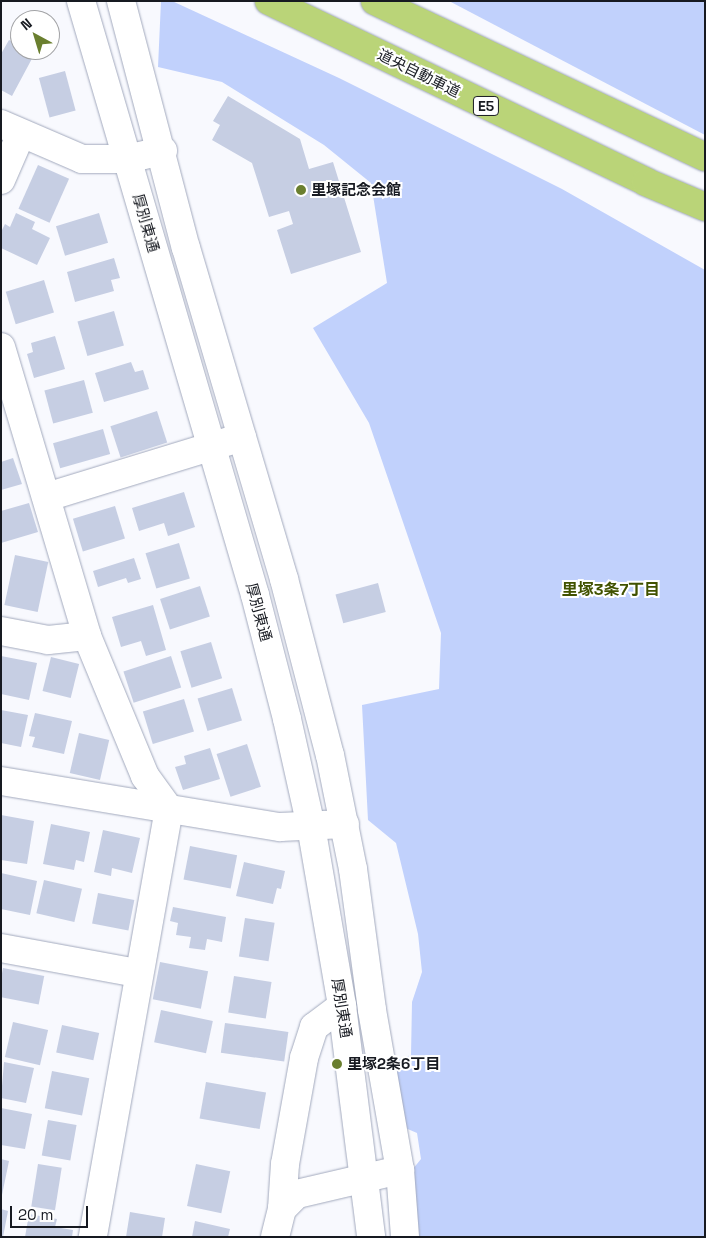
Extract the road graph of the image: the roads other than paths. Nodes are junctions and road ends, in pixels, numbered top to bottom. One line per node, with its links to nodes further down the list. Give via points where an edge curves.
1 (81, 1): 8 (street, 厚別東通)
2 (122, 1): 6 (street, 厚別東通)
3 (269, 1): 10 (highway, 道央自動車道 / E5, via 646,182)
4 (375, 1): 7 (highway)
5 (11, 129): 8 (street, via 82,159); 9 (street)
6 (163, 151): 8 (street); 12 (street, 厚別東通, via 186,248)
7 (705, 157)
8 (128, 159): 13 (street, 厚別東通)
9 (1, 180)
10 (705, 207)
11 (1, 348): 14 (street)
12 (242, 437): 13 (street); 19 (street, 厚別東通, via 284,579)
13 (212, 446): 14 (street); 20 (street, 厚別東通, via 255,595)
14 (47, 497): 16 (street)
15 (1, 631): 16 (street, via 48,640)
16 (87, 636): 18 (street, via 145,776)
17 (1, 781): 18 (street)
18 (169, 809): 20 (street, via 280,827); 22 (street)
19 (345, 824): 20 (street); 24 (street, 厚別東通)
20 (311, 826): 23 (street, 厚別東通)
21 (1, 948): 22 (street)
22 (137, 973): 27 (street)
23 (342, 1006): 25 (street, 厚別東通); 26 (street, via 314,1027 304,1058 285,1164)
24 (400, 1170): 25 (street); 30 (street, 厚別東通)
25 (366, 1176): 26 (street, via 309,1189 297,1194); 29 (street, 厚別東通)
26 (282, 1209): 28 (street)
27 (93, 1237)
28 (275, 1237)
29 (371, 1237)
30 (405, 1237)

